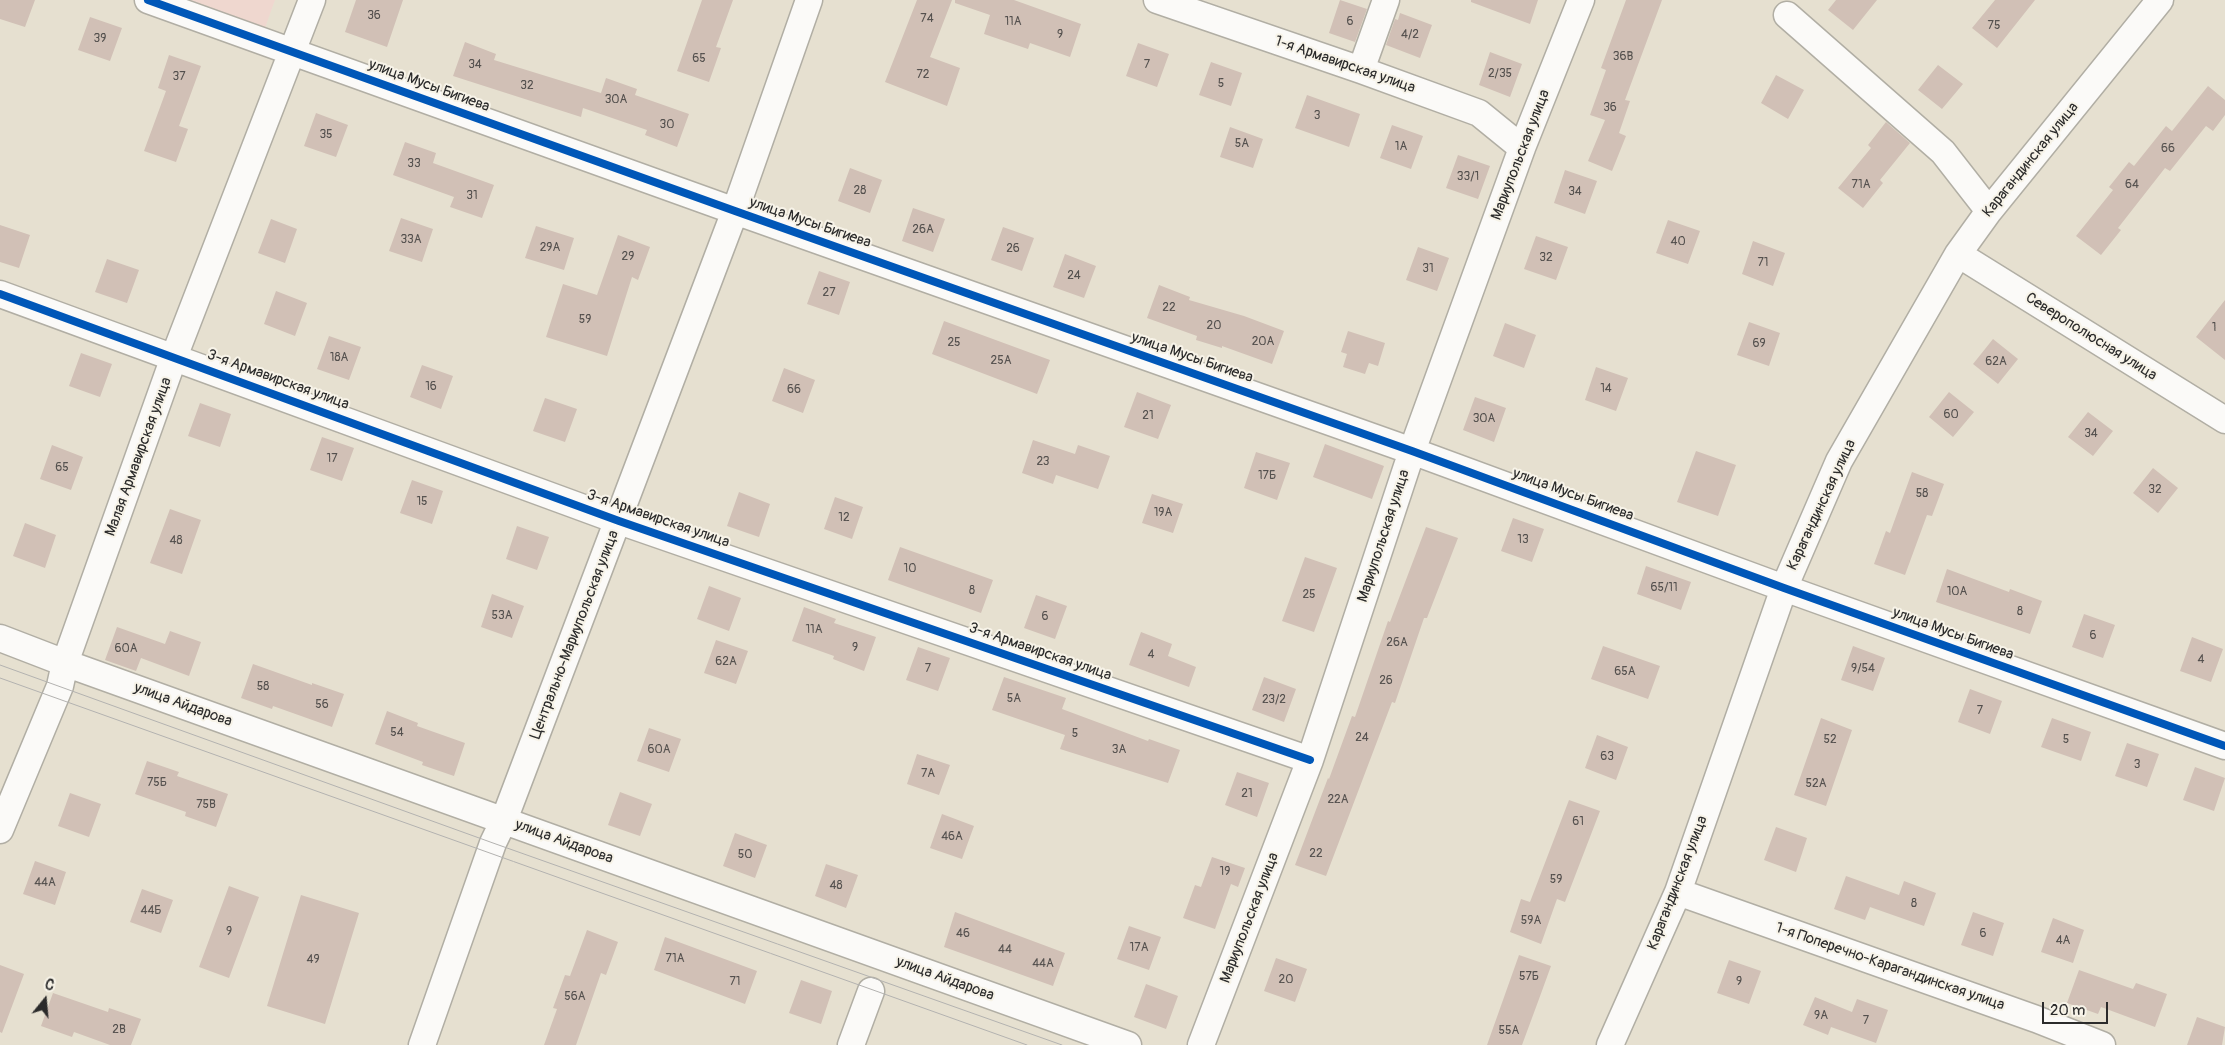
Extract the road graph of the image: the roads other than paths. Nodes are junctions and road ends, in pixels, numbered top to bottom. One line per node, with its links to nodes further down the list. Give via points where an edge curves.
1 (148, 0): 9 (street, улица Мусы Бигиева)
2 (312, 0): 9 (street, Малая Армавирская улица)
3 (809, 0): 12 (street, Центрально-Мариупольская улица)
4 (1157, 0): 10 (street, 1-я Армавирская улица)
5 (1386, 0): 10 (street)
6 (1581, 0): 11 (street, Мариупольская улица)
7 (2160, 0): 13 (street, Карагандинская улица)
8 (1787, 15): 13 (street, via 1943,152)
9 (292, 52): 12 (street, улица Мусы Бигиева); 16 (street, Малая Армавирская улица)
10 (1361, 70): 11 (street, 1-я Армавирская улица, via 1479,113)
11 (1522, 148): 18 (street, Мариупольская улица)
12 (735, 211): 18 (street, улица Мусы Бигиева); 19 (street, Центрально-Мариупольская улица)
13 (1989, 211): 14 (street, Карагандинская улица)
14 (1958, 254): 17 (street, Северополюсная улица); 20 (street, Карагандинская улица, via 1838,461)
15 (0, 294): 16 (street, 3-я Армавирская улица)
16 (174, 357): 19 (street, 3-я Армавирская улица); 22 (street, Малая Армавирская улица)
17 (2225, 420)
18 (1412, 451): 20 (street, улица Мусы Бигиева); 24 (street, Мариупольская улица)
19 (618, 521): 24 (street, 3-я Армавирская улица); 25 (street, Центрально-Мариупольская улица)
20 (1784, 588): 23 (street, улица Мусы Бигиева); 27 (street, Карагандинская улица)
21 (0, 638): 22 (street, улица Айдарова)
22 (65, 663): 25 (street, улица Айдарова); 26 (street, Малая Армавирская улица, via 56,698)
23 (2225, 746)
24 (1310, 760): 32 (street, Мариупольская улица)
25 (504, 820): 29 (street, Центрально-Мариупольская улица); 31 (street, улица Айдарова)
26 (0, 830)
27 (1678, 892): 33 (street, Карагандинская улица); 34 (street, 1-я Поперечно-Карагандинская улица)
28 (871, 991): 30 (street)
29 (422, 1045)
30 (851, 1045)
31 (1128, 1045)
32 (1201, 1045)
33 (1610, 1045)
34 (2102, 1045)

